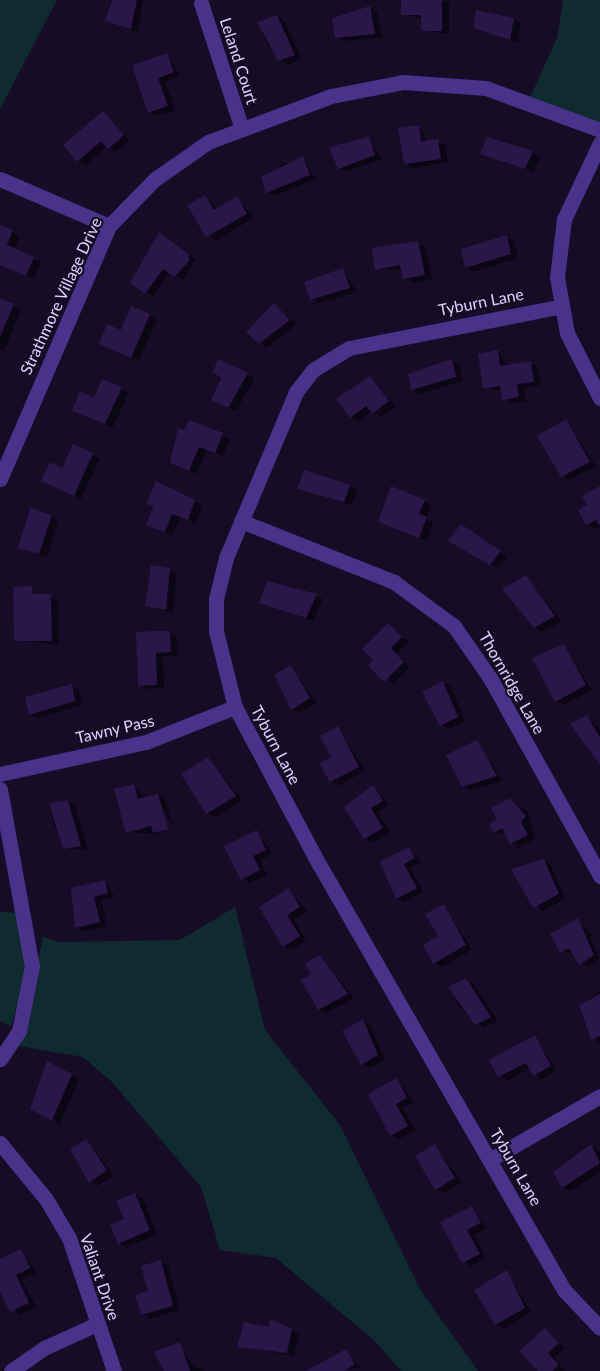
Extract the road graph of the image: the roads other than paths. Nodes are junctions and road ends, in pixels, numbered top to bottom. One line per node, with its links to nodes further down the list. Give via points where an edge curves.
1 (201, 3): 2 (street, Leland Court)
2 (242, 129): 3 (street, Strathmore Village Drive, via 331,96 425,82 506,93); 6 (street, Strathmore Village Drive, via 208,142 170,167)
3 (600, 130)
4 (600, 143): 7 (street, via 564,219)
5 (0, 179): 6 (street)
6 (109, 226): 9 (street, Strathmore Village Drive)
7 (558, 307): 8 (street); 10 (street, Tyburn Lane, via 349,348 326,360 296,392)
8 (600, 398)
9 (0, 478)
10 (241, 521): 11 (street, Tyburn Lane, via 216,599 220,662); 14 (street, Thornridge Lane, via 394,582 454,626 490,678)
11 (235, 707): 12 (street, Tawny Pass, via 146,742); 18 (street, Tyburn Lane, via 319,864)
12 (0, 774)
13 (0, 789): 15 (street, via 32,966 19,1031)
14 (600, 876)
15 (0, 1059)
16 (600, 1096): 18 (street)
17 (0, 1143): 19 (street, Valiant Drive, via 46,1199 69,1238)
18 (491, 1159): 20 (street, Tyburn Lane, via 564,1290)
19 (97, 1323): 21 (street, via 44,1348); 22 (street, Valiant Drive)
20 (600, 1328)
21 (11, 1371)
22 (114, 1371)

